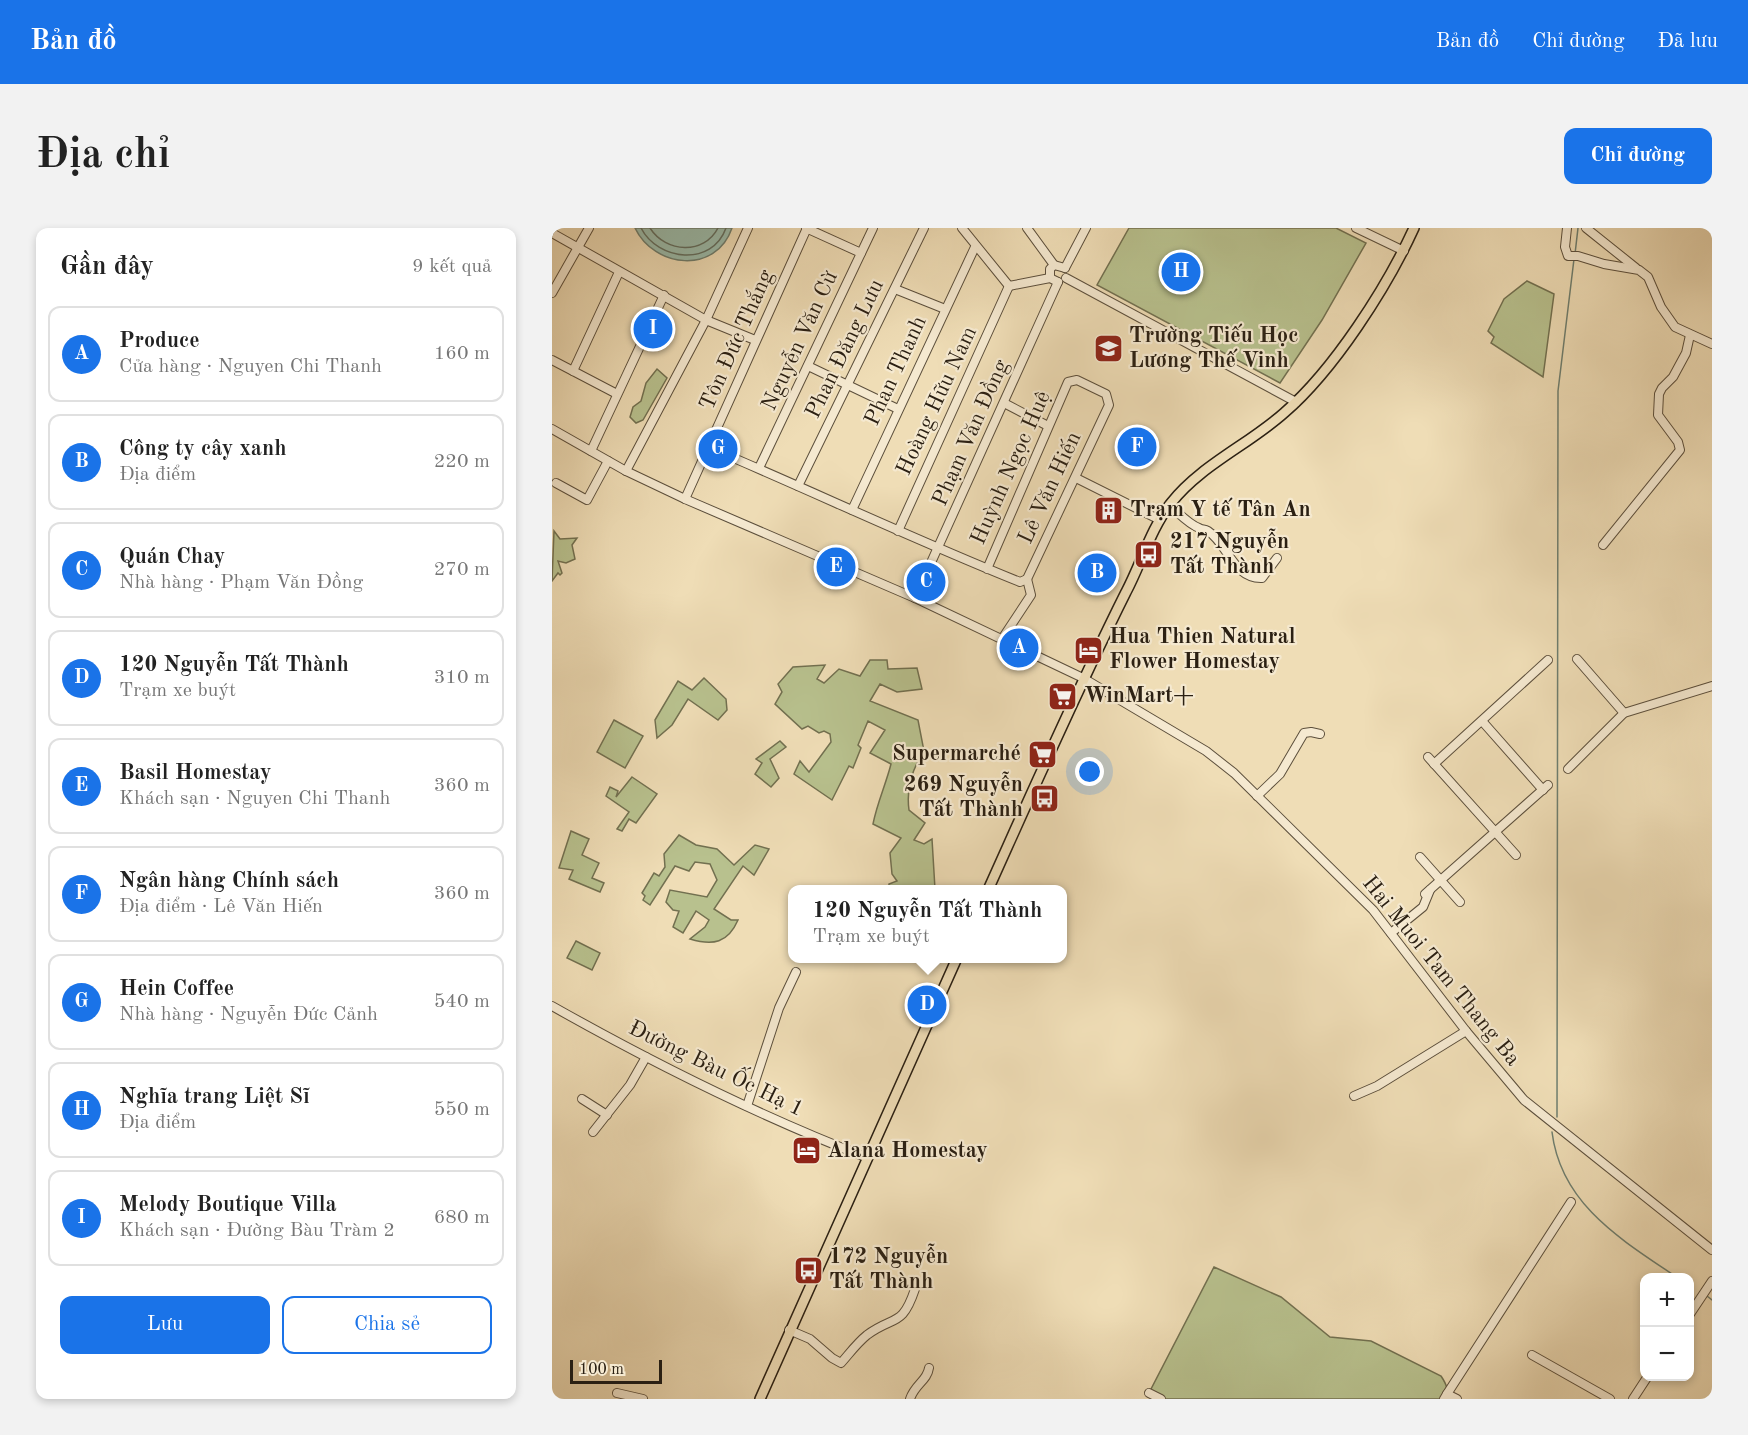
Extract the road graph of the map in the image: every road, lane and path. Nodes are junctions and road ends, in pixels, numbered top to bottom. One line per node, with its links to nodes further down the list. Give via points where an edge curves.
1 (589, 228): 15 (street)
2 (748, 228): 30 (street)
3 (807, 228): 17 (street); 32 (street, Tôn Đức Thắng)
4 (873, 228): 17 (street, Nguyễn Văn Cừ)
5 (924, 228): 26 (street, Phan Đăng Lưu)
6 (962, 228): 14 (street)
7 (1027, 228): 18 (street)
8 (1086, 228): 19 (street)
9 (1356, 228): 16 (street)
10 (1414, 228): 16 (main road)
11 (1568, 228): 20 (street, via 1564,247 1568,256)
12 (1586, 228): 20 (street)
13 (552, 233): 15 (street)
14 (975, 247): 25 (street); 29 (street, Phan Thanh)
15 (577, 249): 21 (street); 27 (street)
16 (1404, 251): 40 (main road, via 1383,289)
17 (861, 253): 35 (street, Nguyễn Văn Cừ)
18 (1054, 265): 19 (street); 22 (street)
19 (1065, 268): 23 (street)
20 (1639, 270): 31 (street, via 1648,277 1667,318)
21 (619, 272): 28 (street); 36 (street)
22 (1050, 278): 24 (street); 25 (street)
23 (1066, 278): 24 (street); 40 (street)
24 (1058, 282): 41 (street, Phạm Văn Đồng)
25 (1009, 286): 57 (street, Hoàng Hữu Nam)
26 (895, 289): 29 (street); 38 (street, Phan Đăng Lưu)
27 (552, 293)
28 (664, 295): 30 (street); 39 (street)
29 (945, 309): 42 (street, Phan Thanh)
30 (706, 320): 32 (street); 49 (street)
31 (1690, 335): 33 (street); 58 (street, via 1675,374 1659,392 1657,410 1680,450)
32 (755, 340): 45 (street, Tôn Đức Thắng)
33 (1712, 344)
34 (552, 360): 36 (street)
35 (808, 366): 38 (street); 48 (street, Nguyễn Văn Cừ)
36 (573, 371): 39 (street)
37 (1068, 382): 43 (street, Huỳnh Ngọc Huệ); 50 (street, Lê Văn Hiến, via 1077,380 1106,394 1109,405)
38 (848, 385): 42 (street); 52 (street, Phan Đăng Lưu)
39 (617, 394): 46 (street)
40 (1296, 402): 54 (main road, via 1238,449 1201,472)
41 (1005, 403): 43 (street); 59 (street, Phạm Văn Đồng)
42 (898, 409): 55 (street, Phan Thanh)
43 (1048, 426): 61 (street, Huỳnh Ngọc Huệ)
44 (552, 429): 46 (street, Hai Muoi Tam Thang Ba)
45 (708, 447): 48 (street); 53 (street, Tôn Đức Thắng)
46 (591, 451): 47 (street, Hai Muoi Tam Thang Ba)
47 (608, 461): 49 (street, Hai Muoi Tam Thang Ba); 51 (street, via 587,500)
48 (759, 468): 52 (street)
49 (626, 471): 53 (street, Hai Muoi Tam Thang Ba)
50 (1076, 478): 56 (street); 62 (street, Lê Văn Hiến)
51 (556, 483)
52 (798, 486): 55 (street)
53 (685, 499): 63 (street, Hai Muoi Tam Thang Ba)
54 (1169, 505): 56 (main road); 60 (street, via 1197,528 1207,530 1246,573 1262,578)
55 (852, 510): 57 (street)
56 (1160, 520): 67 (main road)
57 (898, 531): 59 (street)
58 (1603, 545)
59 (938, 549): 61 (street); 63 (street, Phạm Văn Đồng)
60 (1276, 558)
61 (987, 569): 62 (street)
62 (1023, 581): 64 (street, Lê Văn Hiến, via 1031,595)
63 (915, 598): 64 (street, Hai Muoi Tam Thang Ba)
64 (1002, 639): 67 (street, Hai Muoi Tam Thang Ba)
65 (1577, 659): 69 (street)
66 (1548, 660): 70 (street)
67 (1083, 678): 73 (street, Hai Muoi Tam Thang Ba, via 1206,751); 78 (main road)
68 (1712, 687): 69 (street)
69 (1624, 713): 72 (street)
70 (1482, 721): 74 (street, via 1545,787); 74 (street, via 1431,760)
71 (1320, 734): 73 (street, via 1304,733 1280,774)
72 (1568, 769)
73 (1257, 796): 80 (street, Hai Muoi Tam Thang Ba, via 1373,910)
74 (1495, 832): 75 (street); 77 (street)
75 (1516, 855)
76 (1420, 857): 77 (street)
77 (1441, 880): 79 (street); 80 (street, via 1428,892 1423,908)
78 (990, 885)
79 (1460, 902)
80 (1390, 933): 84 (street, Hai Muoi Tam Thang Ba)
81 (955, 963): 91 (main road)
82 (796, 972): 88 (street, via 779,1008)
83 (552, 1006): 85 (street, Đường Bàu Ốc Hạ 1)
84 (1466, 1030): 86 (street, via 1377,1086); 93 (street, Hai Muoi Tam Thang Ba, via 1524,1100)
85 (646, 1057): 88 (street, Đường Bàu Ốc Hạ 1); 89 (street)
86 (1354, 1096)
87 (582, 1099): 89 (street)
88 (747, 1106): 91 (street, Đường Bàu Ốc Hạ 1)
89 (607, 1115): 90 (street)
90 (593, 1132)
91 (868, 1158): 97 (main road)
92 (1571, 1202): 103 (street)
93 (1712, 1250)
94 (1712, 1281): 96 (street)
95 (915, 1289): 97 (street, via 903,1315 866,1336 841,1363 810,1339)
96 (1694, 1307)
97 (789, 1330): 105 (main road)
98 (1532, 1355): 109 (street)
99 (929, 1368): 106 (street)
100 (1645, 1381): 110 (street)
101 (617, 1393): 104 (street)
102 (1149, 1393): 107 (street)
103 (1445, 1396): 108 (street)
104 (643, 1399)
105 (760, 1399)
106 (910, 1399)
107 (1161, 1399)
108 (1457, 1399)
109 (1610, 1399)
110 (1633, 1399)

